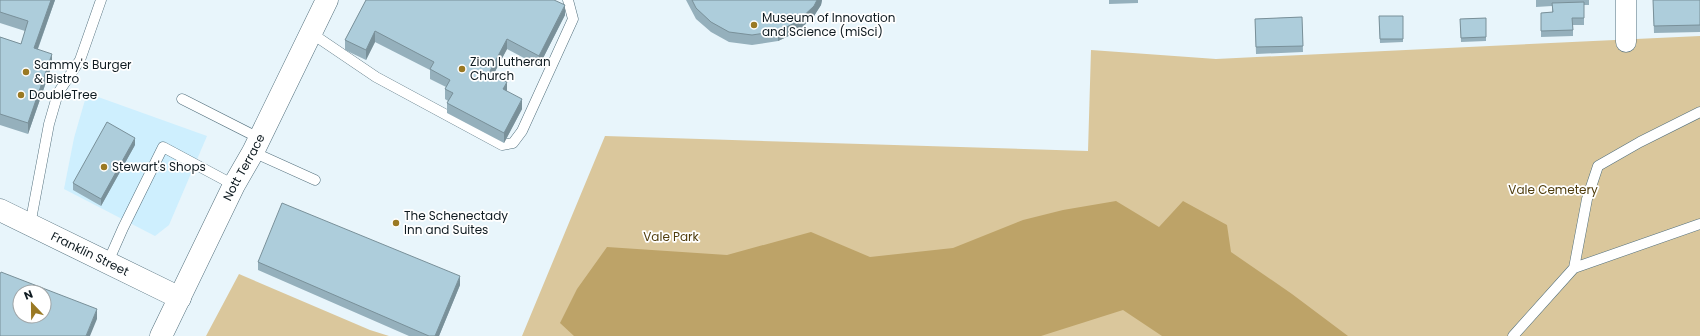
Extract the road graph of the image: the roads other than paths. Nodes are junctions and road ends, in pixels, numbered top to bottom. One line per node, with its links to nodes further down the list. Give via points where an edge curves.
1 (101, 0): 14 (lane, via 80,60 58,93 49,124)
2 (327, 0): 5 (street, Nott Terrace)
3 (568, 0): 5 (lane, via 573,19 522,132 513,143 502,145 376,77)
4 (1626, 0): 6 (street)
5 (311, 33): 9 (street, Nott Terrace)
6 (1626, 42)
7 (182, 99): 9 (lane)
8 (1700, 112): 16 (lane, via 1598,166 1587,199)
9 (256, 145): 10 (lane); 11 (street, Nott Terrace)
10 (315, 180)
11 (234, 185): 15 (lane, via 163,147); 17 (street, Nott Terrace)
12 (0, 210): 14 (street, Franklin Street)
13 (1700, 224): 16 (lane)
14 (30, 225): 15 (street, Franklin Street)
15 (108, 262): 17 (street, Franklin Street)
16 (1574, 268): 19 (lane)
17 (180, 298): 18 (street, Nott Terrace)
18 (161, 336)
19 (1513, 336)

